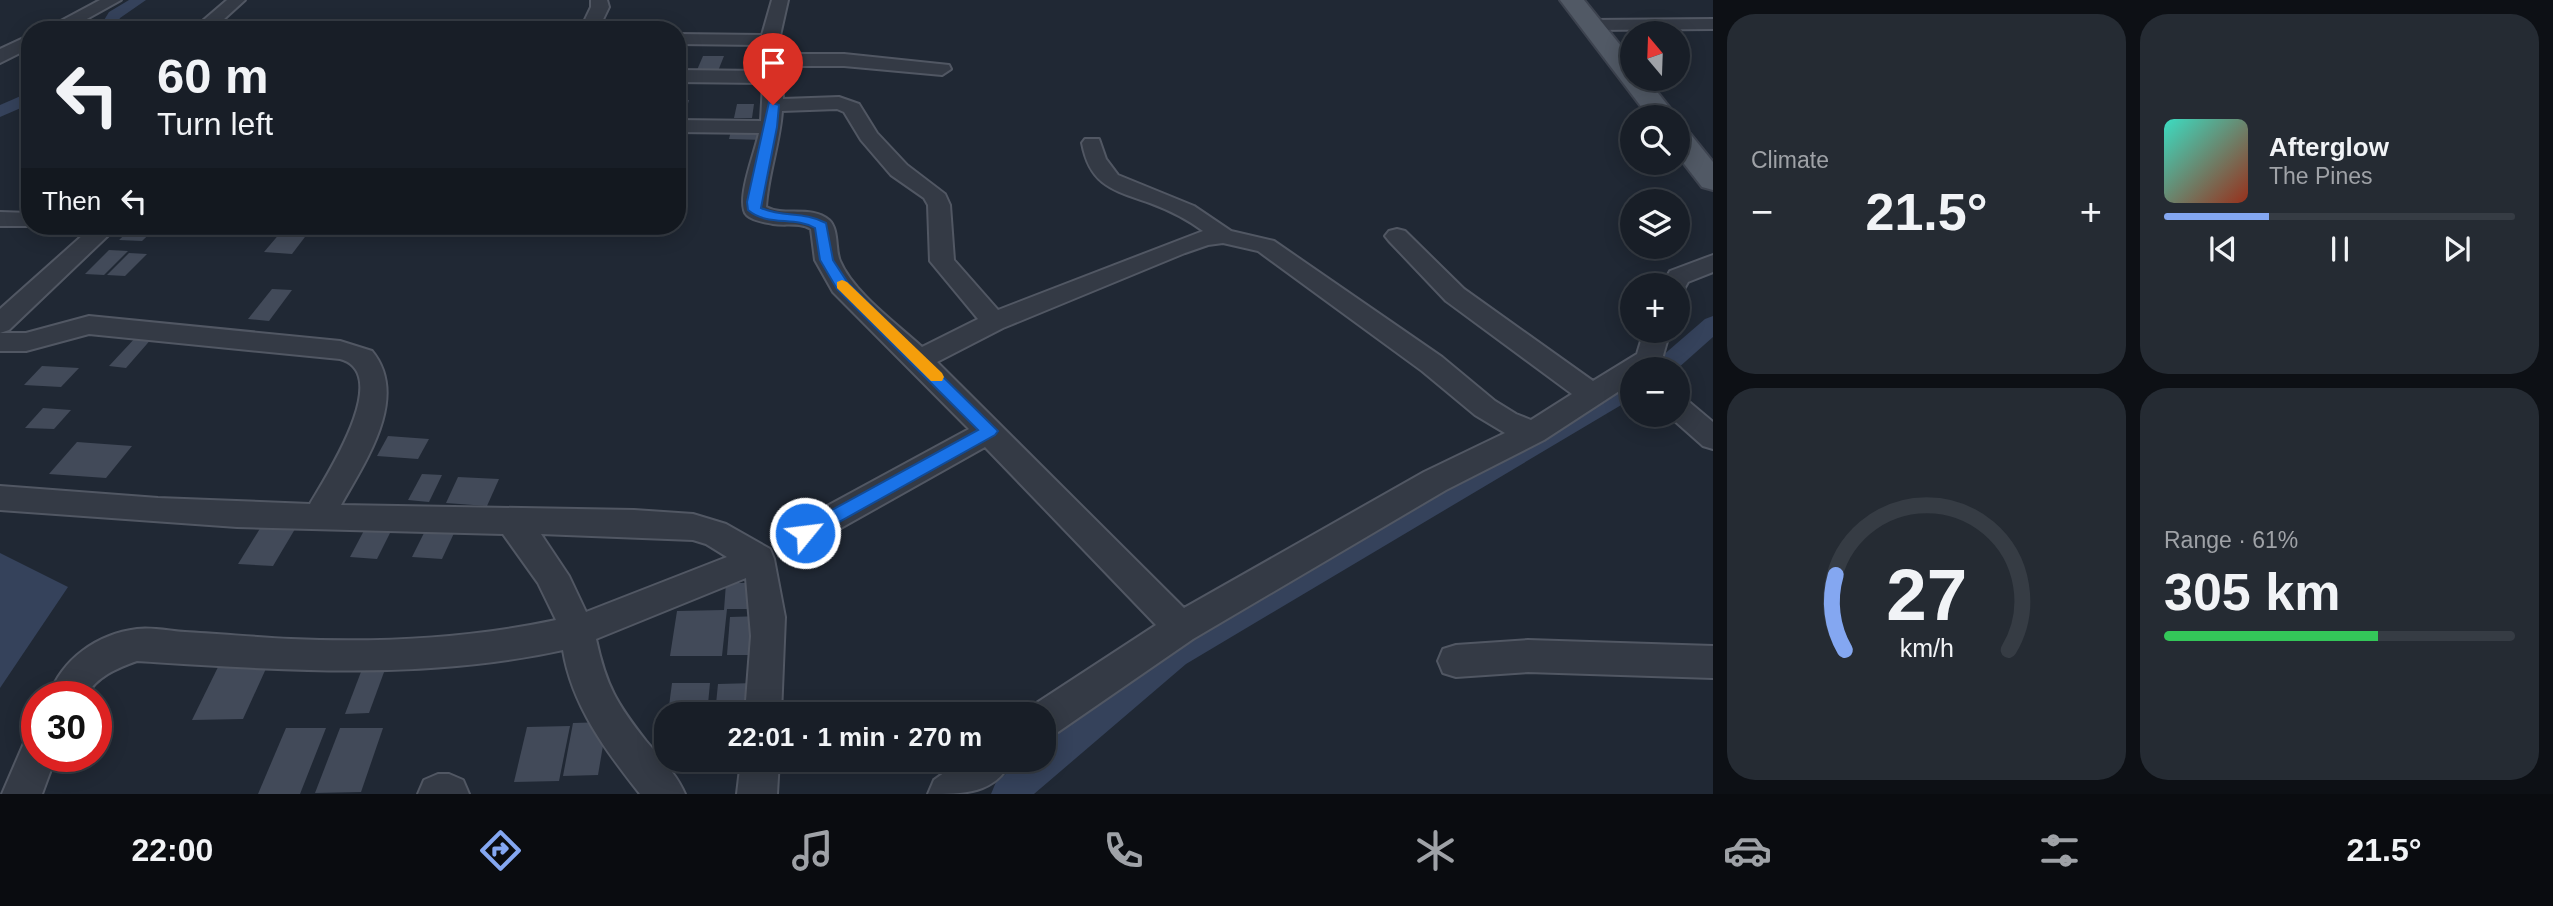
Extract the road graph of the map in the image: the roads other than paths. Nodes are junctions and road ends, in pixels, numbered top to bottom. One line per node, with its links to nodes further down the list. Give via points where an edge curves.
1 (113, 0): 6 (street)
2 (237, 0): 7 (street)
3 (599, 0): 8 (street)
4 (780, 0): 14 (street)
5 (1572, 0): 10 (main road)
6 (71, 21)
7 (212, 21)
8 (591, 21)
9 (1713, 24): 10 (street)
10 (1591, 25): 15 (main road)
11 (686, 41): 14 (street)
12 (21, 45): 13 (street)
13 (0, 57)
14 (770, 59): 16 (street); 17 (street); 20 (street)
15 (1620, 62)
16 (942, 69)
17 (686, 74)
18 (1642, 91): 19 (main road)
19 (1654, 105)
20 (772, 116): 21 (street); 32 (street, via 839,103 852,108 867,136 898,170 934,194 939,205 942,261); 35 (street, via 755,210 772,217 807,218 822,226 827,260 842,286)
21 (686, 125)
22 (1092, 144): 28 (street, via 1101,173 1115,183 1194,214)
23 (1690, 152): 24 (main road)
24 (1713, 181)
25 (0, 219): 26 (street)
26 (21, 219)
27 (96, 235): 33 (street)
28 (1223, 236): 32 (street, via 1177,248); 40 (street, via 1266,246 1432,364 1485,408)
29 (1397, 236): 37 (street, via 1455,295)
30 (1713, 264): 31 (street)
31 (1689, 273)
32 (994, 323): 35 (street)
33 (0, 324)
34 (0, 342): 43 (street, via 31,344 65,328 89,325 340,350 364,358 375,375 370,419)
35 (919, 360): 39 (street)
36 (1620, 378): 37 (street)
37 (1593, 395): 40 (street)
38 (1690, 418): 41 (street)
39 (989, 431): 45 (street); 47 (street)
40 (1534, 432): 47 (street, via 1435,481)
41 (1713, 438)
42 (0, 498): 43 (street)
43 (319, 516): 44 (street)
44 (511, 521): 46 (street, via 694,527 715,533); 48 (street, via 538,551)
45 (805, 533)
46 (758, 559): 48 (street); 52 (street, via 770,619)
47 (1181, 628): 53 (street)
48 (577, 631): 51 (street, via 463,649 374,656 295,656 137,645 108,654); 60 (street, via 587,680 600,707)
49 (1456, 661): 50 (street, via 1528,656)
50 (1713, 662)
51 (75, 681)
52 (764, 702)
53 (1056, 712)
54 (31, 772): 57 (street)
55 (759, 772): 61 (street)
56 (977, 772): 62 (street)
57 (22, 794)
58 (438, 794): 59 (street)
59 (449, 794)
60 (665, 794)
61 (757, 794)
62 (948, 794)

